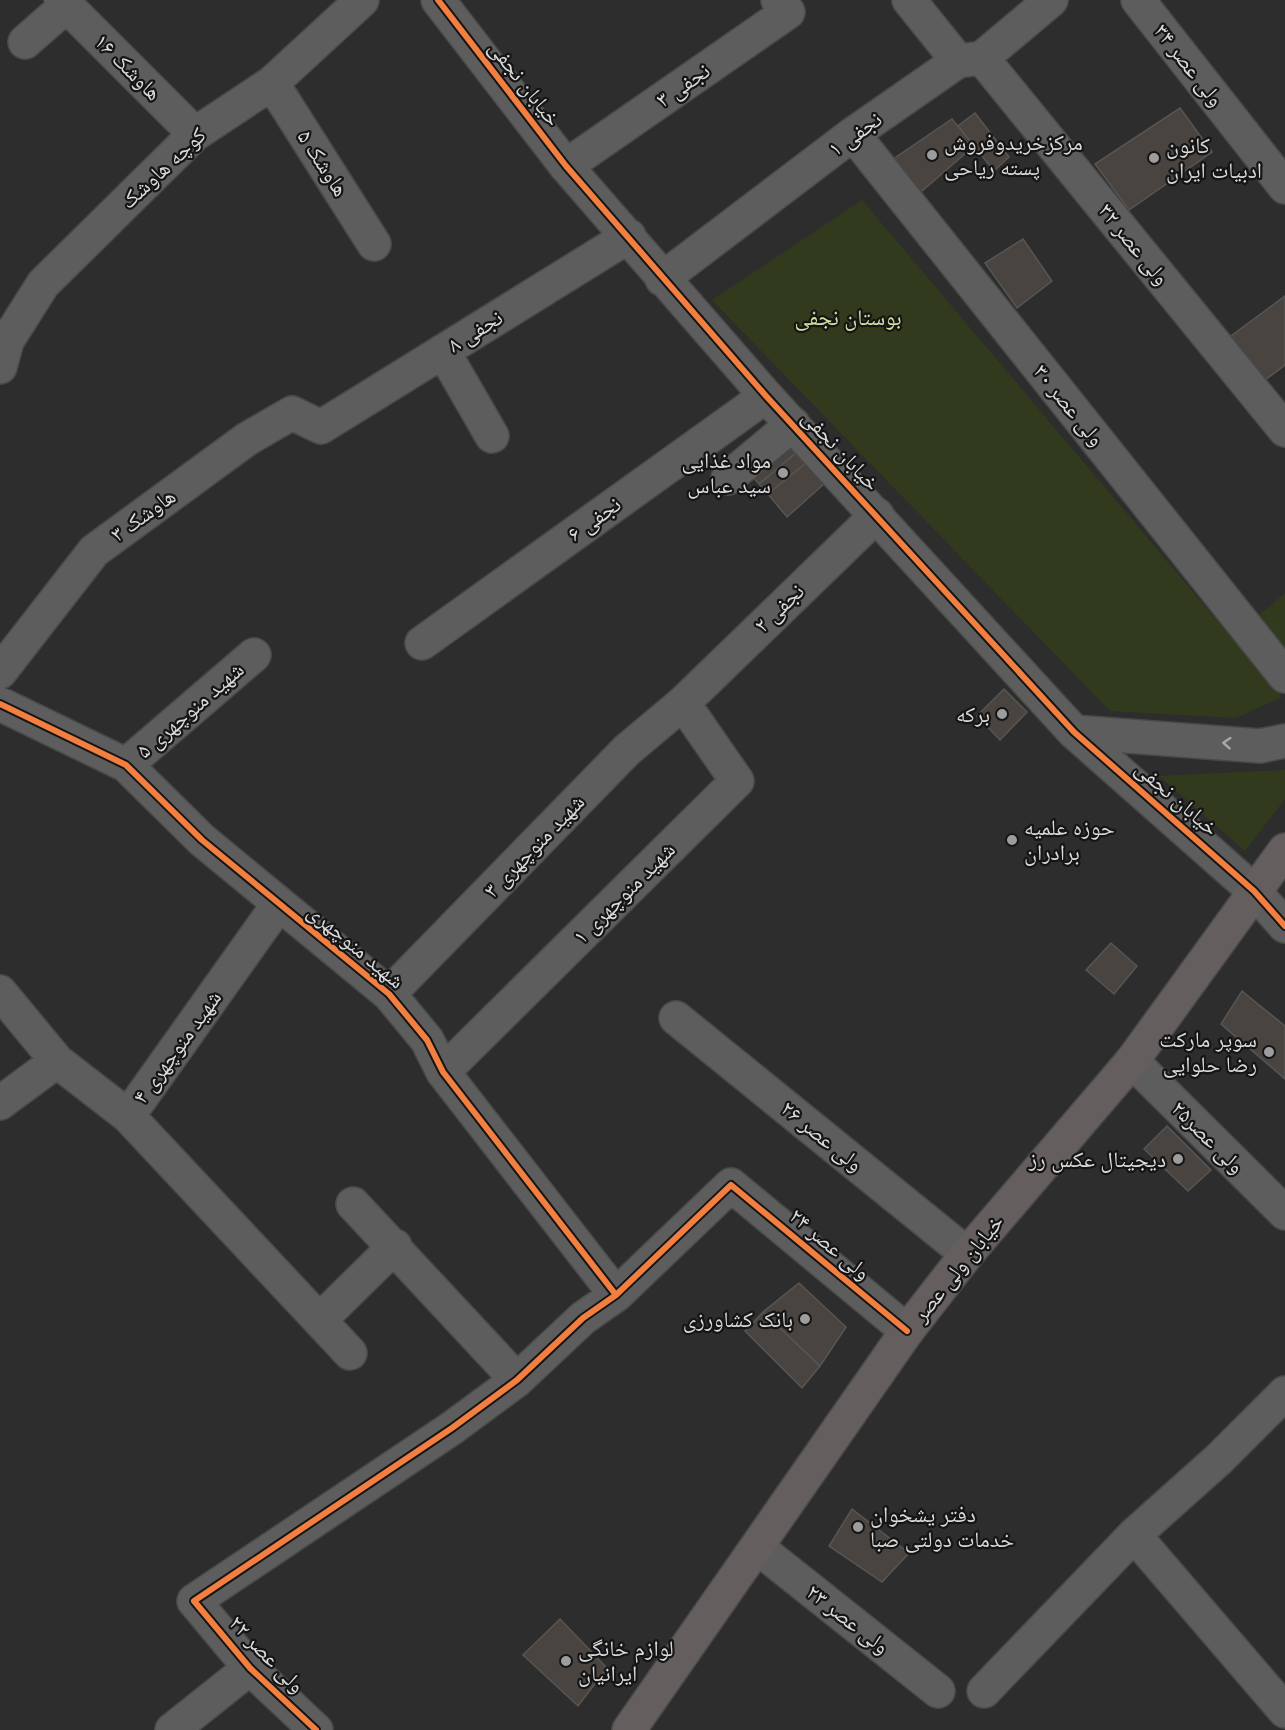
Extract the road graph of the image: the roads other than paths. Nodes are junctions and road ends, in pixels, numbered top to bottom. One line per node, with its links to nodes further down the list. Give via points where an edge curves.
1 (362, 0): 10 (street, کوچه هاوشک)
2 (438, 0): 13 (street, خیابان نجفی)
3 (778, 0): 13 (street, نجفی ۳, via 788,12)
4 (909, 0): 9 (street, ولی عصر ۳۲)
5 (1051, 0): 9 (street, نجفی ۱)
6 (1138, 0): 14 (street, ولی عصر ۳۴)
7 (64, 3): 8 (street); 11 (street, هاوشک ۱۶)
8 (25, 42)
9 (970, 60): 12 (street, نجفی ۱); 23 (street, ولی عصر ۳۲)
10 (272, 83): 11 (street, کوچه هاوشک); 16 (street, هاوشک ۵)
11 (195, 134): 18 (street, کوچه هاوشک, via 43,284)
12 (853, 134): 17 (street, نجفی ۱); 30 (street, ولی عصر ۳۰)
13 (566, 166): 15 (street, خیابان نجفی)
14 (1285, 187)
15 (629, 236): 17 (street, خیابان نجفی); 19 (street, نجفی ۸)
16 (374, 244)
17 (662, 279): 20 (street, خیابان نجفی)
18 (2, 348)
19 (443, 351): 22 (street, نجفی ۸); 24 (street)
20 (766, 396): 21 (street, خیابان نجفی); 27 (street, نجفی ۶)
21 (793, 424): 25 (street); 26 (street, خیابان نجفی)
22 (321, 427): 29 (street, هاوشک ۳, via 292,412 248,439 94,550)
23 (1285, 430)
24 (492, 436)
25 (728, 478)
26 (877, 515): 31 (street, نجفی ۲); 33 (street, خیابان نجفی)
27 (422, 643)
28 (254, 655): 35 (street, شهید منوچهری ۵)
29 (0, 672)
30 (1285, 676)
31 (683, 703): 41 (street, شهید منوچهری ۳, via 627,750); 45 (street, شهید منوچهری ۱, via 737,781)
32 (0, 704): 35 (street, شهید منوچهری)
33 (1074, 732): 34 (street, one-way to 33, via 1260,746); 37 (street, خیابان نجفی)
34 (1285, 741)
35 (126, 765): 38 (street, شهید منوچهری, via 202,840)
36 (1285, 850): 37 (main road, خیابان ولی عصر)
37 (1254, 891): 39 (street, خیابان نجفی); 44 (main road, خیابان ولی عصر)
38 (278, 905): 41 (street, شهید منوچهری); 47 (street, شهید منوچهری ۴)
39 (1285, 926)
40 (0, 992): 43 (street, شهید منوچهری ۴)
41 (389, 994): 45 (street, شهید منوچهری, via 427,1040)
42 (676, 1018): 51 (street, ولی عصر ۲۶)
43 (57, 1061): 46 (street); 47 (street, شهید منوچهری ۴)
44 (1132, 1061): 49 (street, ولی عصر۲۵); 51 (main road, خیابان ولی عصر)
45 (443, 1071): 52 (street, شهید منوچهری)
46 (0, 1103)
47 (128, 1116): 53 (street)
48 (353, 1204): 50 (street)
49 (1285, 1214)
50 (395, 1246): 53 (street); 56 (street)
51 (967, 1254): 54 (main road, خیابان ولی عصر)
52 (616, 1295): 54 (street, ولی عصر ۲۴, via 731,1185); 56 (street, via 583,1318)
53 (320, 1320): 55 (street)
54 (907, 1331): 59 (main road, خیابان ولی عصر)
55 (350, 1353)
56 (516, 1380): 60 (street, ولی عصر ۲۲, via 452,1428 194,1601)
57 (1285, 1393): 58 (street)
58 (1134, 1535): 62 (street); 63 (street)
59 (757, 1547): 61 (street, ولی عصر ۲۳); 66 (main road, خیابان ولی عصر)
60 (250, 1668): 64 (street); 65 (street, ولی عصر ۲۲)
61 (938, 1690)
62 (984, 1691)
63 (1285, 1711)
64 (172, 1730)
65 (316, 1730)
66 (629, 1730)

